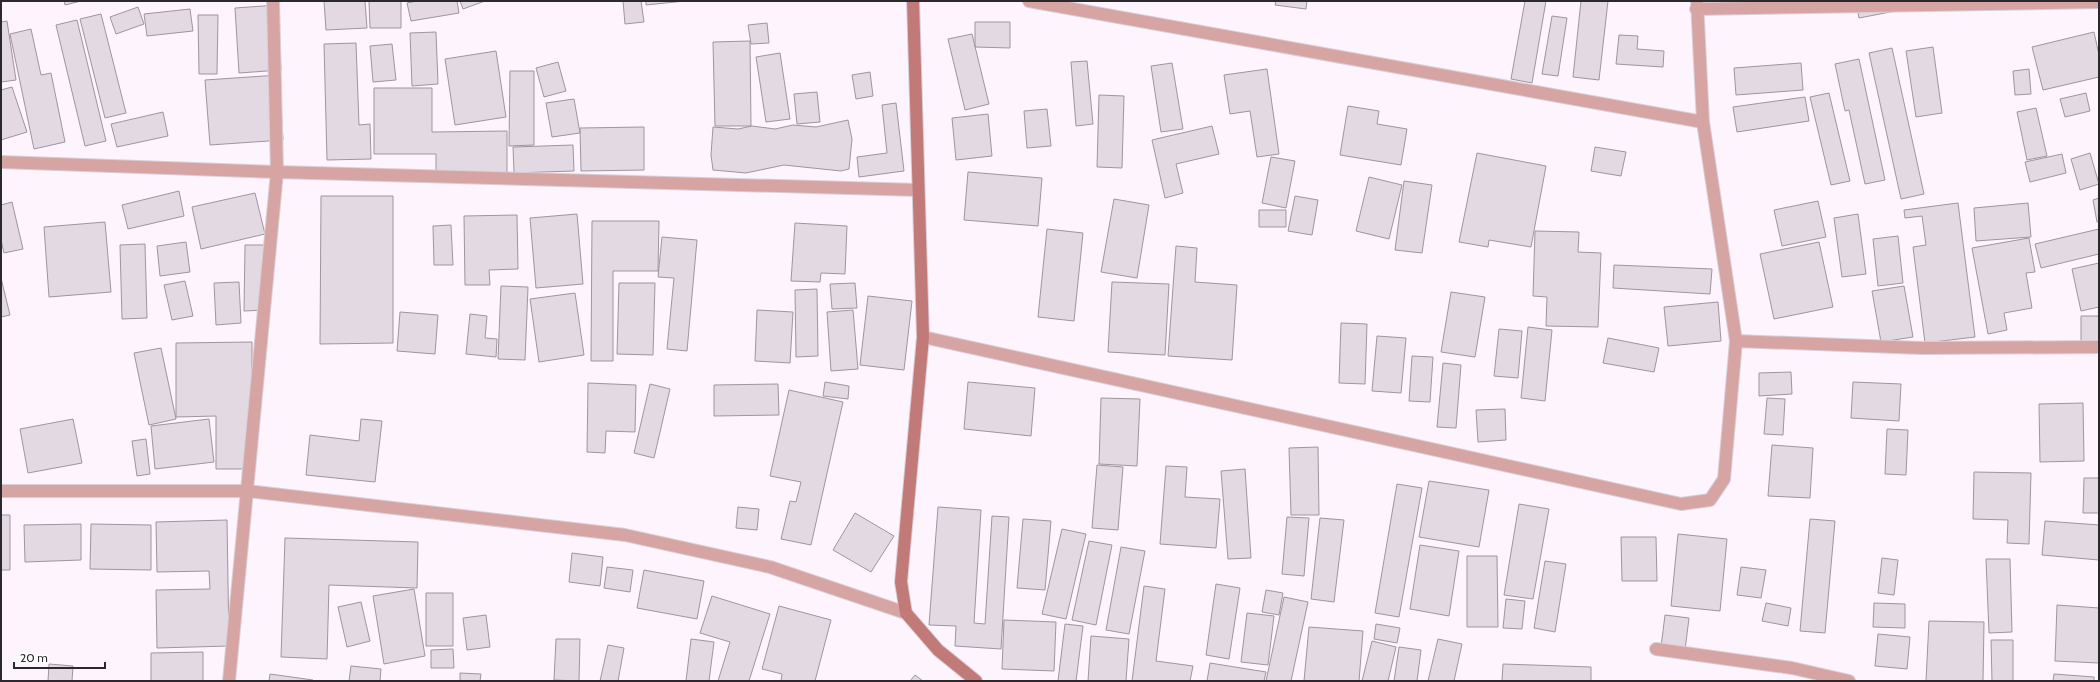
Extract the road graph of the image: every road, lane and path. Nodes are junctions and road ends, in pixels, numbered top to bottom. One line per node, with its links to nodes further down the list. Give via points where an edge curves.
1 (273, 1): 8 (street)
2 (913, 1): 9 (street)
3 (1029, 1): 6 (street)
4 (2099, 2): 5 (street)
5 (1696, 5): 6 (street)
6 (1703, 122): 11 (street)
7 (1, 162): 8 (street)
8 (277, 172): 9 (street); 14 (street)
9 (918, 190): 10 (street)
10 (923, 337): 11 (street, via 1681,504 1710,500 1724,479); 15 (street, via 901,582)
11 (1736, 341): 12 (street, via 1921,348)
12 (2099, 347)
13 (1, 491): 14 (street)
14 (248, 491): 15 (street, via 625,535 770,567); 17 (street)
15 (906, 613): 18 (street, via 938,650)
16 (1656, 649): 19 (street, via 1792,668)
17 (229, 681)
18 (976, 681)
19 (1849, 681)

